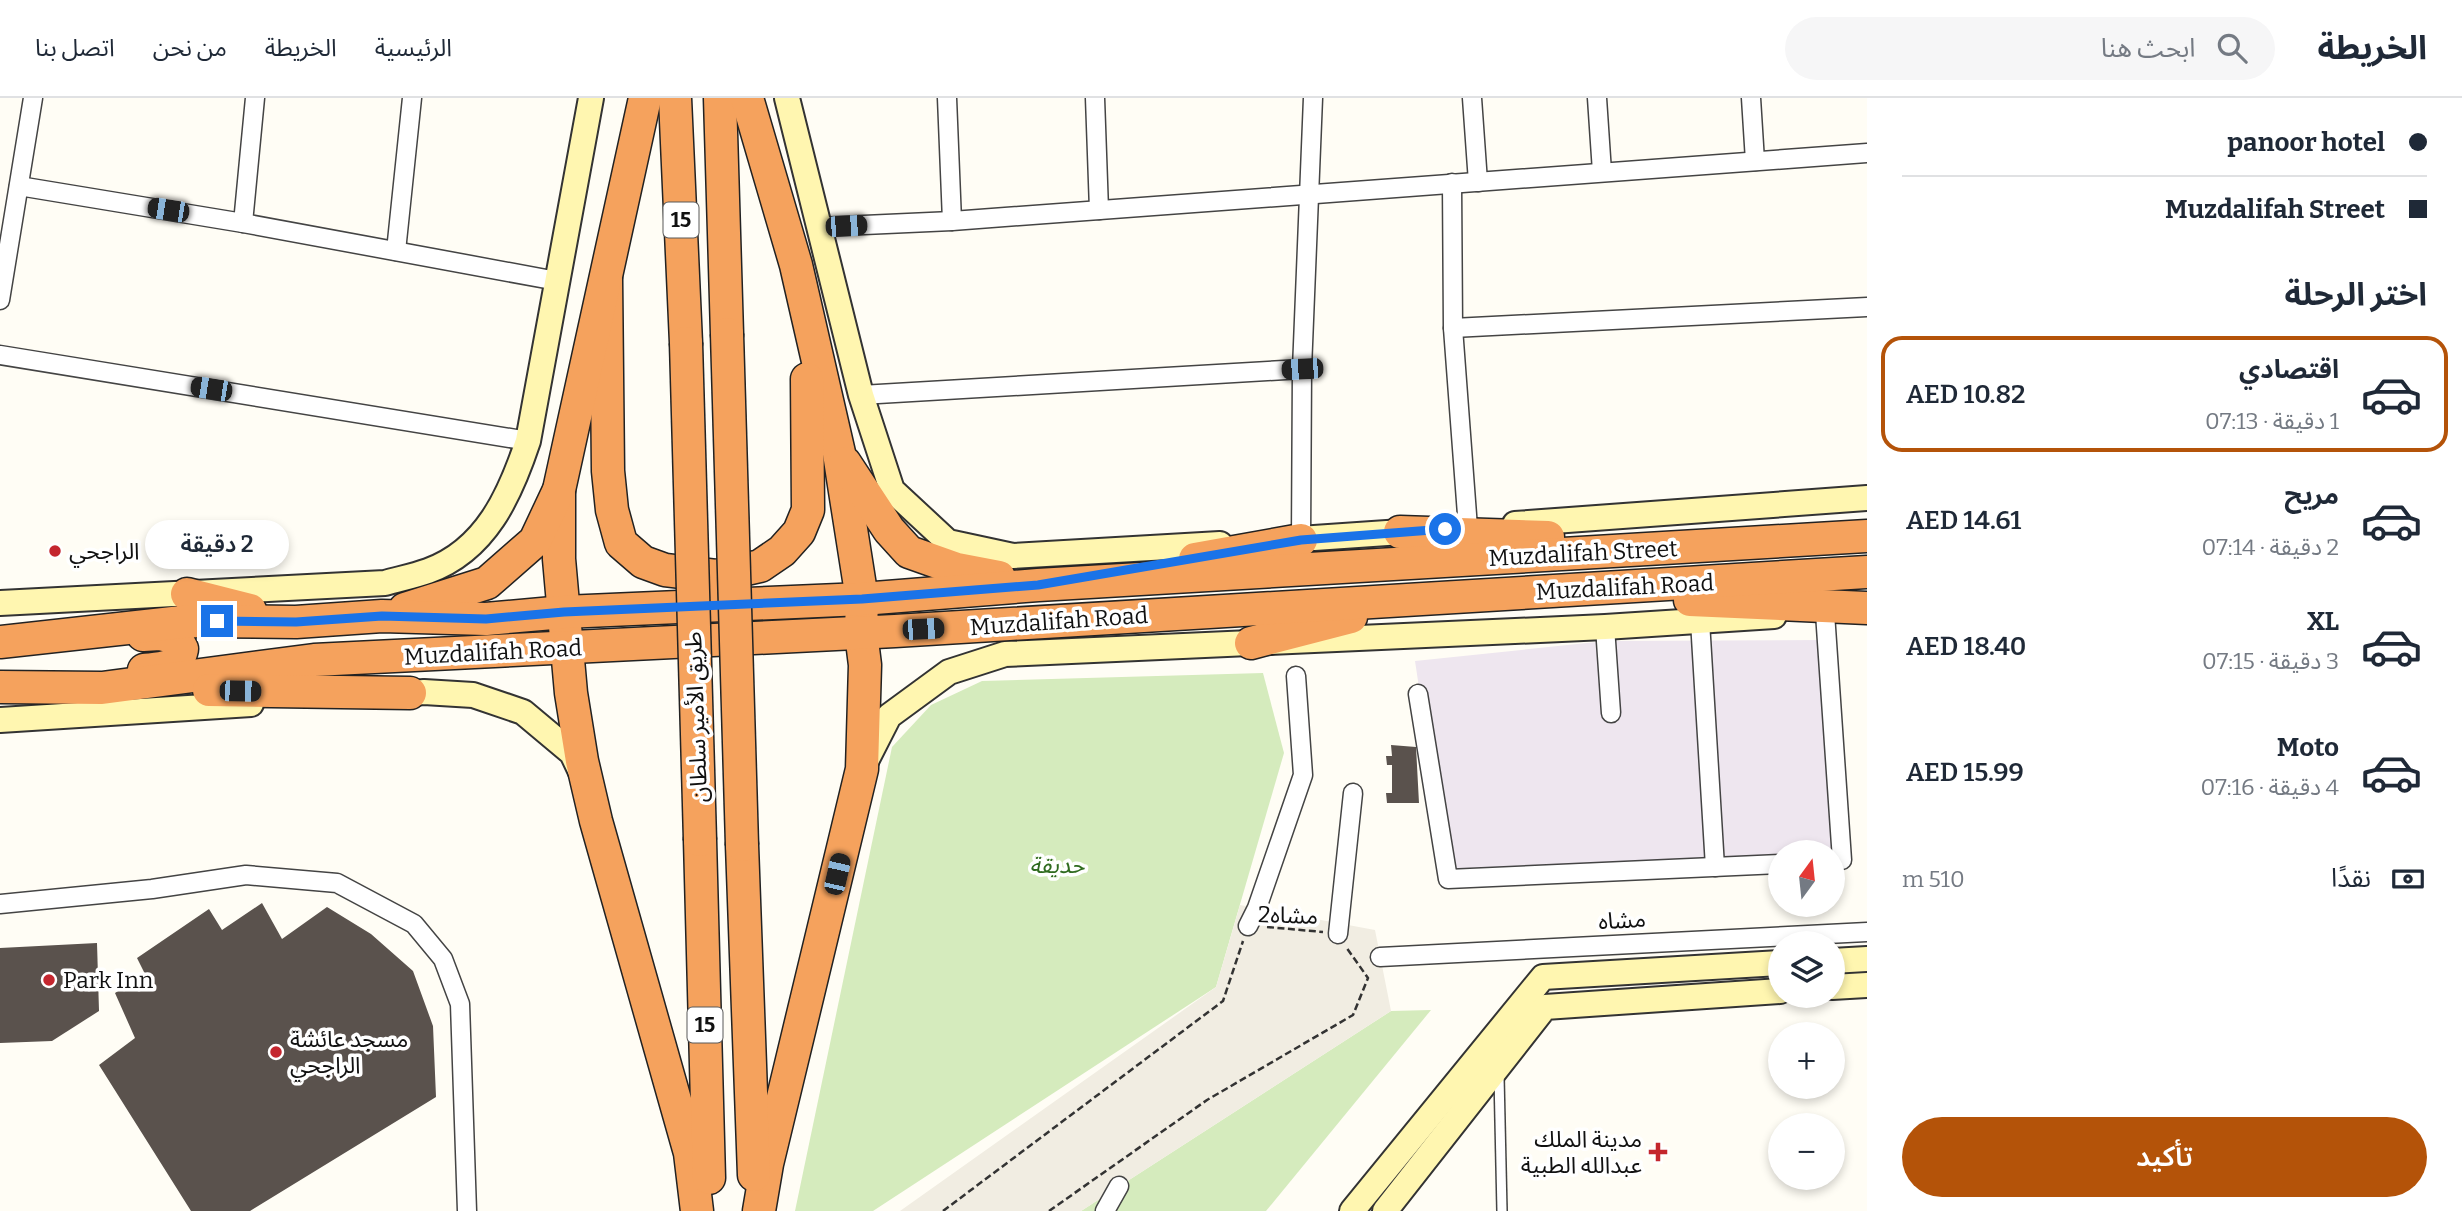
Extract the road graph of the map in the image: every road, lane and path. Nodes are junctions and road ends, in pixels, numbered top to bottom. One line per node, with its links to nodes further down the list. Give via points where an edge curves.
1 (33, 98): 21 (street)
2 (255, 98): 25 (street)
3 (412, 98): 27 (street)
4 (591, 98): 29 (street)
5 (645, 98): 28 (highway)
6 (675, 98): 94 (highway, طريق الأمير سلطان / 15, bridge)
7 (720, 98): 95 (highway, طريق الأمير سلطان / 15, bridge)
8 (747, 98): 31 (highway)
9 (788, 98): 26 (street)
10 (947, 98): 24 (street)
11 (1095, 98): 23 (street)
12 (1312, 98): 22 (street)
13 (1472, 98): 19 (street)
14 (1597, 98): 18 (street)
15 (1751, 98): 17 (street)
16 (1867, 153): 17 (street)
17 (1755, 161): 18 (street)
18 (1602, 172): 19 (street)
19 (1478, 181): 20 (street)
20 (1452, 183): 22 (street); 33 (street)
21 (19, 186): 25 (street); 30 (street)
22 (1309, 194): 23 (street); 35 (street)
23 (1099, 210): 24 (street)
24 (951, 221): 26 (street)
25 (243, 223): 27 (street)
26 (820, 227): 36 (street)
27 (396, 251): 29 (street)
28 (606, 279): 31 (highway, via 612,510 621,543 643,562 665,570 716,576 761,566 799,532 808,510 810,479); 39 (highway)
29 (557, 281): 37 (street)
30 (0, 300)
31 (805, 305): 38 (highway)
32 (1867, 307): 33 (street)
33 (1453, 328): 41 (street)
34 (0, 355): 37 (street)
35 (1302, 369): 36 (street); 44 (street)
36 (861, 395): 44 (street, via 891,490 948,542 1013,556)
37 (528, 441): 48 (street, via 515,480 493,521 471,546 430,570 385,583)
38 (839, 453): 47 (highway, via 889,530 909,552 957,569); 50 (highway)
39 (558, 489): 54 (highway, via 559,559); 56 (highway, via 535,541 487,583)
40 (1867, 498): 41 (street)
41 (1468, 528): 42 (street)
42 (1400, 532): 44 (street); 45 (highway)
43 (1867, 536): 45 (highway, Muzdalifah Street)
44 (1301, 540): 47 (highway)
45 (1766, 543): 47 (highway, Muzdalifah Street)
46 (1867, 572): 49 (highway, Muzdalifah Road)
47 (1038, 585): 50 (highway, Muzdalifah Street)
48 (187, 594): 52 (street); 58 (highway)
49 (1468, 596): 51 (highway, Muzdalifah Road); 53 (highway, via 1612,597)
50 (877, 598): 54 (highway, Muzdalifah Street); 60 (highway, via 872,606 873,622); 61 (highway)
51 (1423, 599): 60 (highway, Muzdalifah Road); 63 (highway)
52 (0, 603)
53 (1867, 609): 55 (street)
54 (550, 613): 56 (highway, Muzdalifah Street, via 486,619); 64 (highway); 65 (highway, via 552,640)
55 (1825, 613): 57 (street); 76 (street)
56 (382, 616): 58 (highway, Muzdalifah Street)
57 (1700, 621): 59 (street); 78 (street)
58 (296, 622): 62 (highway, Muzdalifah Street, via 191,621)
59 (1605, 626): 63 (street); 71 (street)
60 (895, 631): 61 (highway, Muzdalifah Road)
61 (861, 633): 64 (highway, Muzdalifah Road); 73 (highway, via 865,665)
62 (0, 642): 67 (highway, via 160,634 176,638 182,649 170,667)
63 (1251, 643): 73 (street, via 1005,654 950,672 889,716)
64 (567, 649): 65 (highway, Muzdalifah Road); 74 (highway)
65 (536, 650): 68 (highway, Muzdalifah Road, via 314,660)
66 (1296, 676): 80 (street, via 1303,775)
67 (0, 687): 68 (highway, Muzdalifah Road)
68 (102, 688): 69 (highway)
69 (410, 693): 72 (street); 74 (street, via 473,695 523,712 572,753)
70 (1418, 694): 78 (street, via 1447,879)
71 (1611, 713)
72 (0, 720)
73 (862, 769): 95 (highway)
74 (588, 785): 93 (highway, via 690,1153)
75 (1353, 793): 82 (street)
76 (1841, 840)
77 (1768, 864): 78 (street)
78 (1714, 867)
79 (0, 904): 92 (street, via 246,875 337,883 414,924 443,959 460,1004)
80 (1248, 926): 82 (path, مشاه2); 96 (path, مشاه2, via 1223,1001)
81 (1867, 932): 83 (street, مشاه)
82 (1338, 934): 97 (path, مشاه2, via 1368,978 1353,1015 1207,1100)
83 (1380, 957)
84 (1867, 959): 85 (street)
85 (1845, 960)
86 (1768, 965): 99 (street, via 1543,977)
87 (1867, 985): 88 (street)
88 (1845, 986)
89 (1768, 992): 90 (street, via 1545,1007)
90 (1499, 1065): 100 (street); 101 (lane)
91 (1119, 1186): 98 (street)
92 (467, 1211)
93 (697, 1211)
94 (710, 1211)
95 (757, 1211)
96 (943, 1211)
97 (1049, 1211)
98 (1105, 1211)
99 (1352, 1211)
100 (1385, 1211)
101 (1502, 1211)

